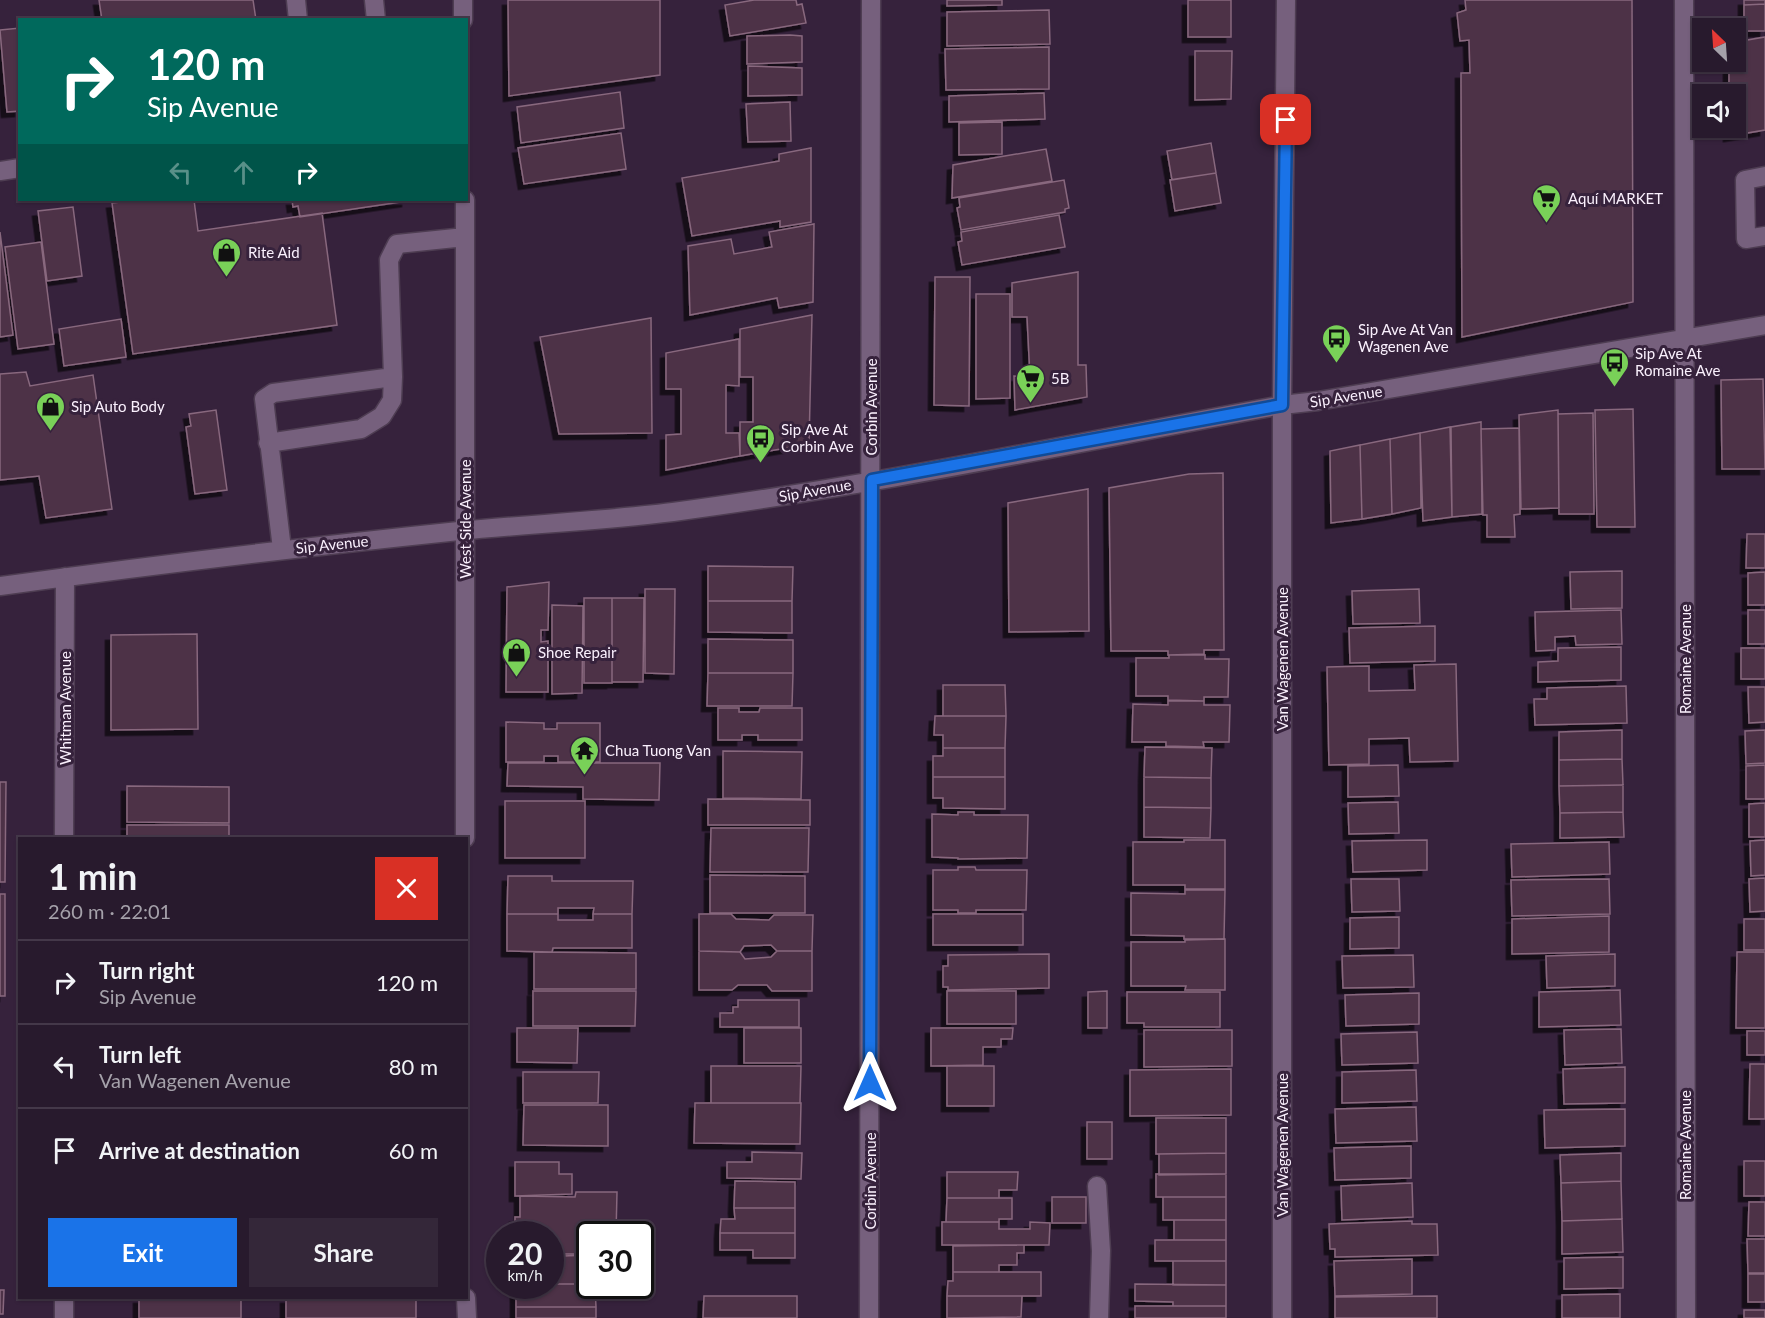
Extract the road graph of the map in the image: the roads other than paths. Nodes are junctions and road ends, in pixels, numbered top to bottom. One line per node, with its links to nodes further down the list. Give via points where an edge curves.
1 (296, 0): 7 (street)
2 (374, 0): 8 (street)
3 (463, 0): 9 (street)
4 (871, 0): 21 (street, Corbin Avenue)
5 (1286, 0): 19 (street, Van Wagenen Avenue)
6 (1684, 0): 17 (street, Romaine Avenue)
7 (297, 18)
8 (376, 18)
9 (463, 18)
10 (18, 168): 11 (street)
11 (0, 171)
12 (1765, 176): 14 (street, via 1744,180 1746,239)
13 (465, 201): 15 (street, West Side Avenue)
14 (1765, 236)
15 (465, 237): 18 (street, via 398,244 389,260); 22 (street, West Side Avenue)
16 (1765, 325): 17 (street, Sip Avenue)
17 (1684, 339): 19 (street, Sip Avenue); 36 (street, Romaine Avenue)
18 (393, 377): 20 (street, via 392,400 382,416 361,429); 20 (street, via 273,393 264,399)
19 (1282, 405): 21 (street, Sip Avenue); 35 (street, Van Wagenen Avenue)
20 (268, 442): 23 (street)
21 (872, 480): 22 (street, Sip Avenue, via 671,512); 33 (street, Corbin Avenue)
22 (464, 530): 23 (street, Sip Avenue); 27 (street, West Side Avenue)
23 (282, 549): 24 (street, Sip Avenue)
24 (65, 577): 25 (street, Sip Avenue); 26 (street, Whitman Avenue)
25 (0, 586)
26 (64, 837)
27 (465, 837)
28 (1097, 1186): 34 (street, via 1101,1251)
29 (64, 1299): 31 (street)
30 (466, 1299): 32 (street)
31 (64, 1318)
32 (466, 1318)
33 (869, 1318)
34 (1099, 1318)
35 (1282, 1318)
36 (1686, 1318)

